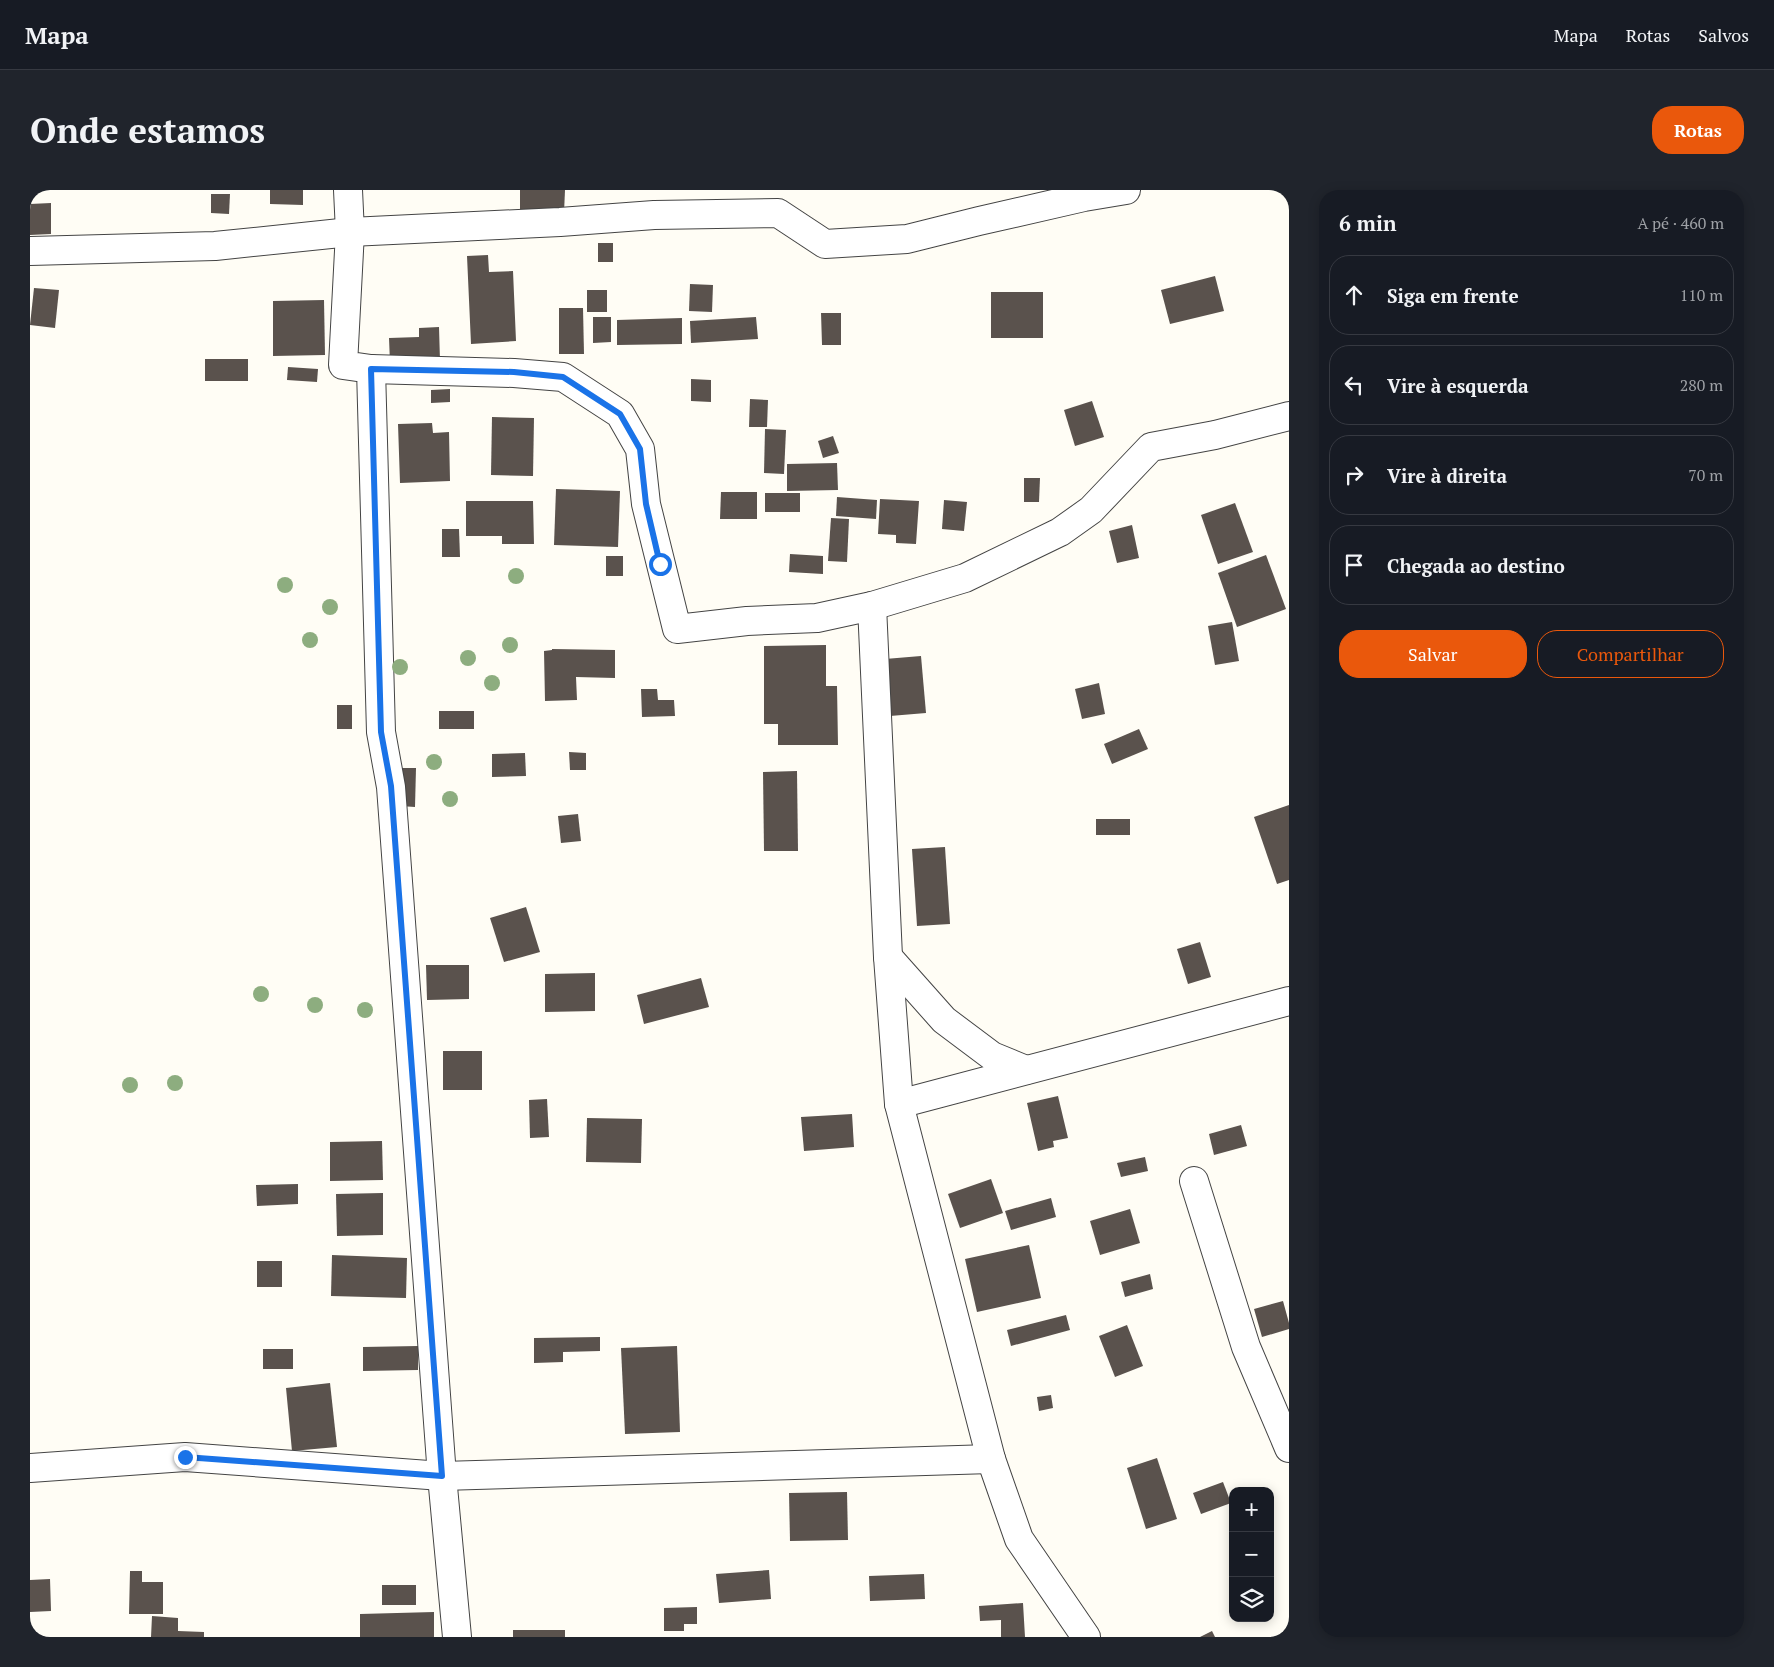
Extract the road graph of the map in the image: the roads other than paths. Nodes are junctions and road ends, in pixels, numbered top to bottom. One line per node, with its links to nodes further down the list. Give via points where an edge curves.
1 (348, 190): 3 (street)
2 (1126, 190): 3 (street, via 979,220 907,239 825,244 778,213 654,215)
3 (350, 232): 4 (street, via 215,246); 5 (street, via 343,365)
4 (30, 251)
5 (371, 369): 7 (street, via 514,372 563,377 620,414 640,449 646,504 677,629 817,618); 16 (street, via 381,732 391,786)
6 (1289, 416): 7 (street, via 1151,447 1092,510 1060,532 965,578)
7 (872, 606): 8 (street)
8 (888, 957): 10 (street, via 944,1020 992,1056); 11 (street)
9 (1289, 1002): 10 (street)
10 (1026, 1070): 11 (street)
11 (899, 1104): 14 (street)
12 (1194, 1181): 13 (street, via 1246,1347)
13 (1289, 1448)
14 (991, 1459): 16 (street); 18 (street, via 1019,1539)
15 (30, 1468): 16 (street, via 185,1457)
16 (442, 1476): 17 (street)
17 (457, 1637)
18 (1086, 1637)

